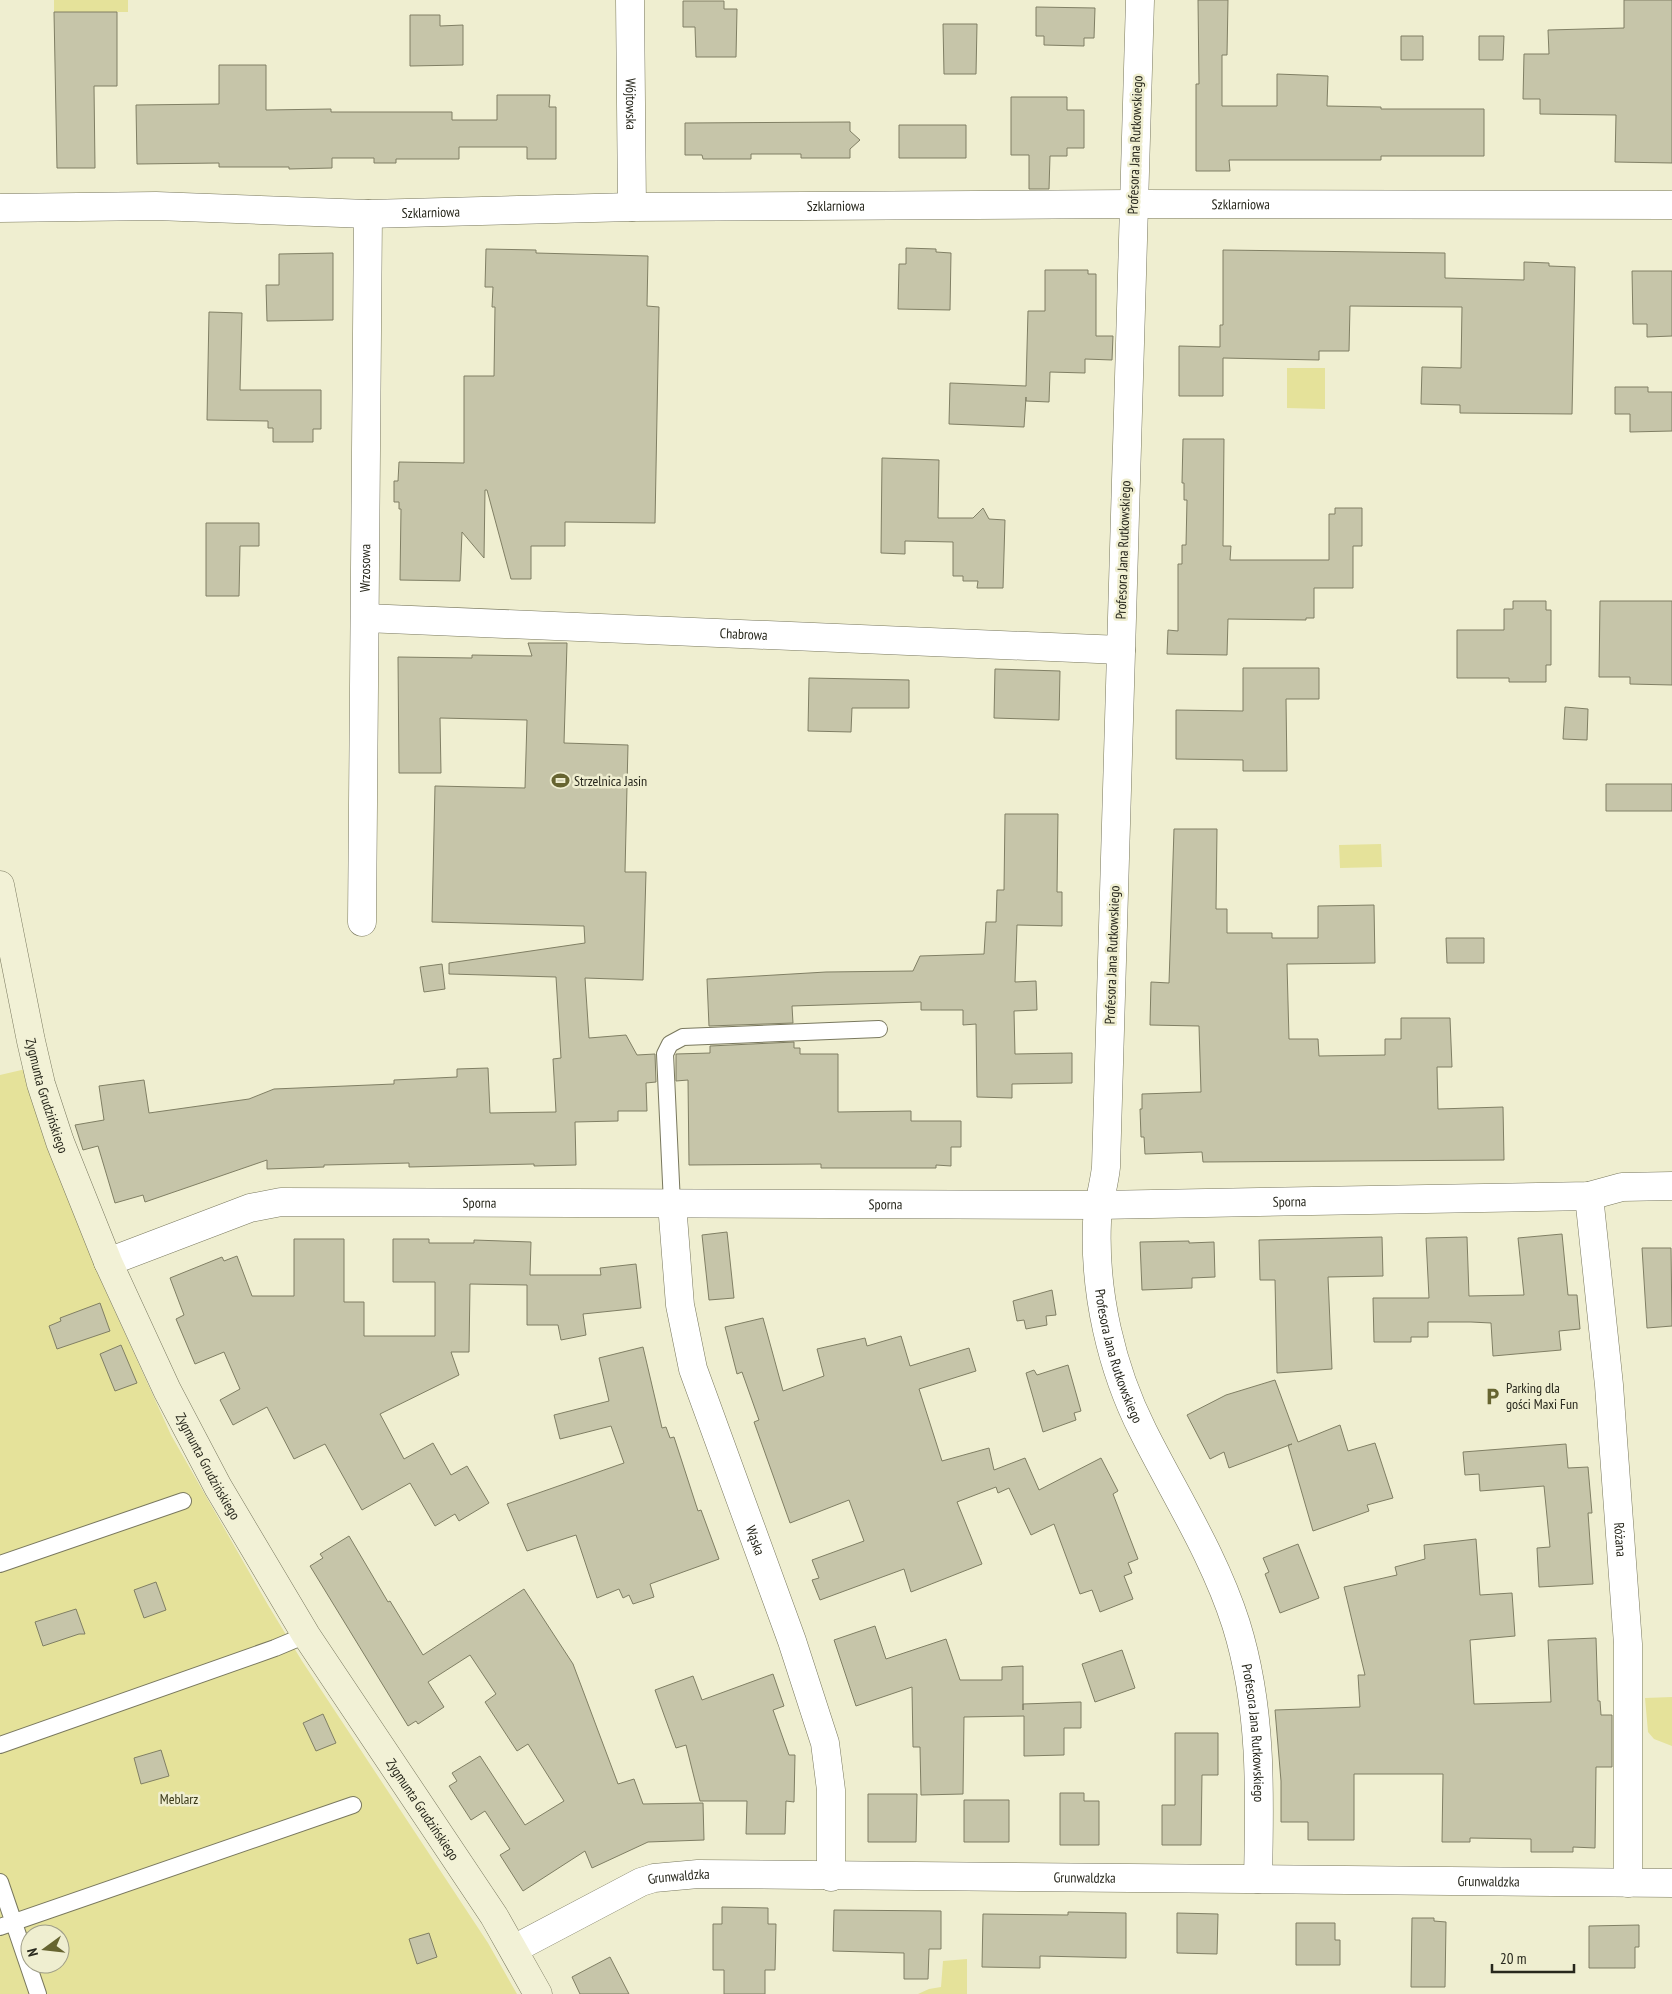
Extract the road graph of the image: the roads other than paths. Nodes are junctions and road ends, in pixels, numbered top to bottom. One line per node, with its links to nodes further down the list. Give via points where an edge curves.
1 (630, 0): 5 (street, Wójtowska)
2 (1140, 0): 3 (street, Profesora Jana Rutkowskiego)
3 (1133, 204): 4 (street, Szklarniowa); 5 (street, Szklarniowa); 9 (street, Profesora Jana Rutkowskiego)
4 (1672, 205)
5 (632, 207): 7 (street, Szklarniowa)
6 (0, 208): 7 (street, Szklarniowa, via 156,206)
7 (368, 214): 8 (street, Wrzosowa)
8 (365, 618): 9 (street, Chabrowa); 11 (street, Wrzosowa)
9 (1121, 650): 16 (street, Profesora Jana Rutkowskiego, via 1106,1167)
10 (0, 885): 17 (street, Zygmunta Grudzińskiego, via 41,1084 60,1142)
11 (362, 922)
12 (878, 1029): 15 (lane, via 683,1037 670,1044 665,1054)
13 (1672, 1186): 14 (street, Sporna, via 1622,1187)
14 (1589, 1196): 16 (street, Sporna); 26 (street, Różana, via 1609,1385 1627,1624)
15 (672, 1204): 16 (street, Sporna); 17 (street, Sporna, via 272,1203 250,1208); 23 (street, Wąska, via 680,1305 693,1370 792,1641 825,1743 831,1790)
16 (1099, 1205): 24 (street, Profesora Jana Rutkowskiego, via 1097,1251 1100,1283 1120,1376 1142,1430 1215,1569 1234,1618 1246,1662 1254,1699 1258,1754)
17 (108, 1262): 20 (street, Zygmunta Grudzińskiego, via 193,1442)
18 (183, 1501): 19 (lane)
19 (0, 1564)
20 (306, 1634): 21 (lane, via 275,1648); 29 (street, Zygmunta Grudzińskiego)
21 (0, 1745)
22 (353, 1805): 28 (lane)
23 (831, 1877): 24 (street, Grunwaldzka); 29 (street, Grunwaldzka, via 698,1874 654,1878 628,1888)
24 (1258, 1878): 26 (street, Grunwaldzka)
25 (0, 1882): 28 (lane)
26 (1628, 1883): 27 (street, Grunwaldzka)
27 (1672, 1883)
28 (7, 1925): 30 (lane)
29 (514, 1949): 31 (street, Zygmunta Grudzińskiego)
30 (38, 1994)
31 (538, 1994)

